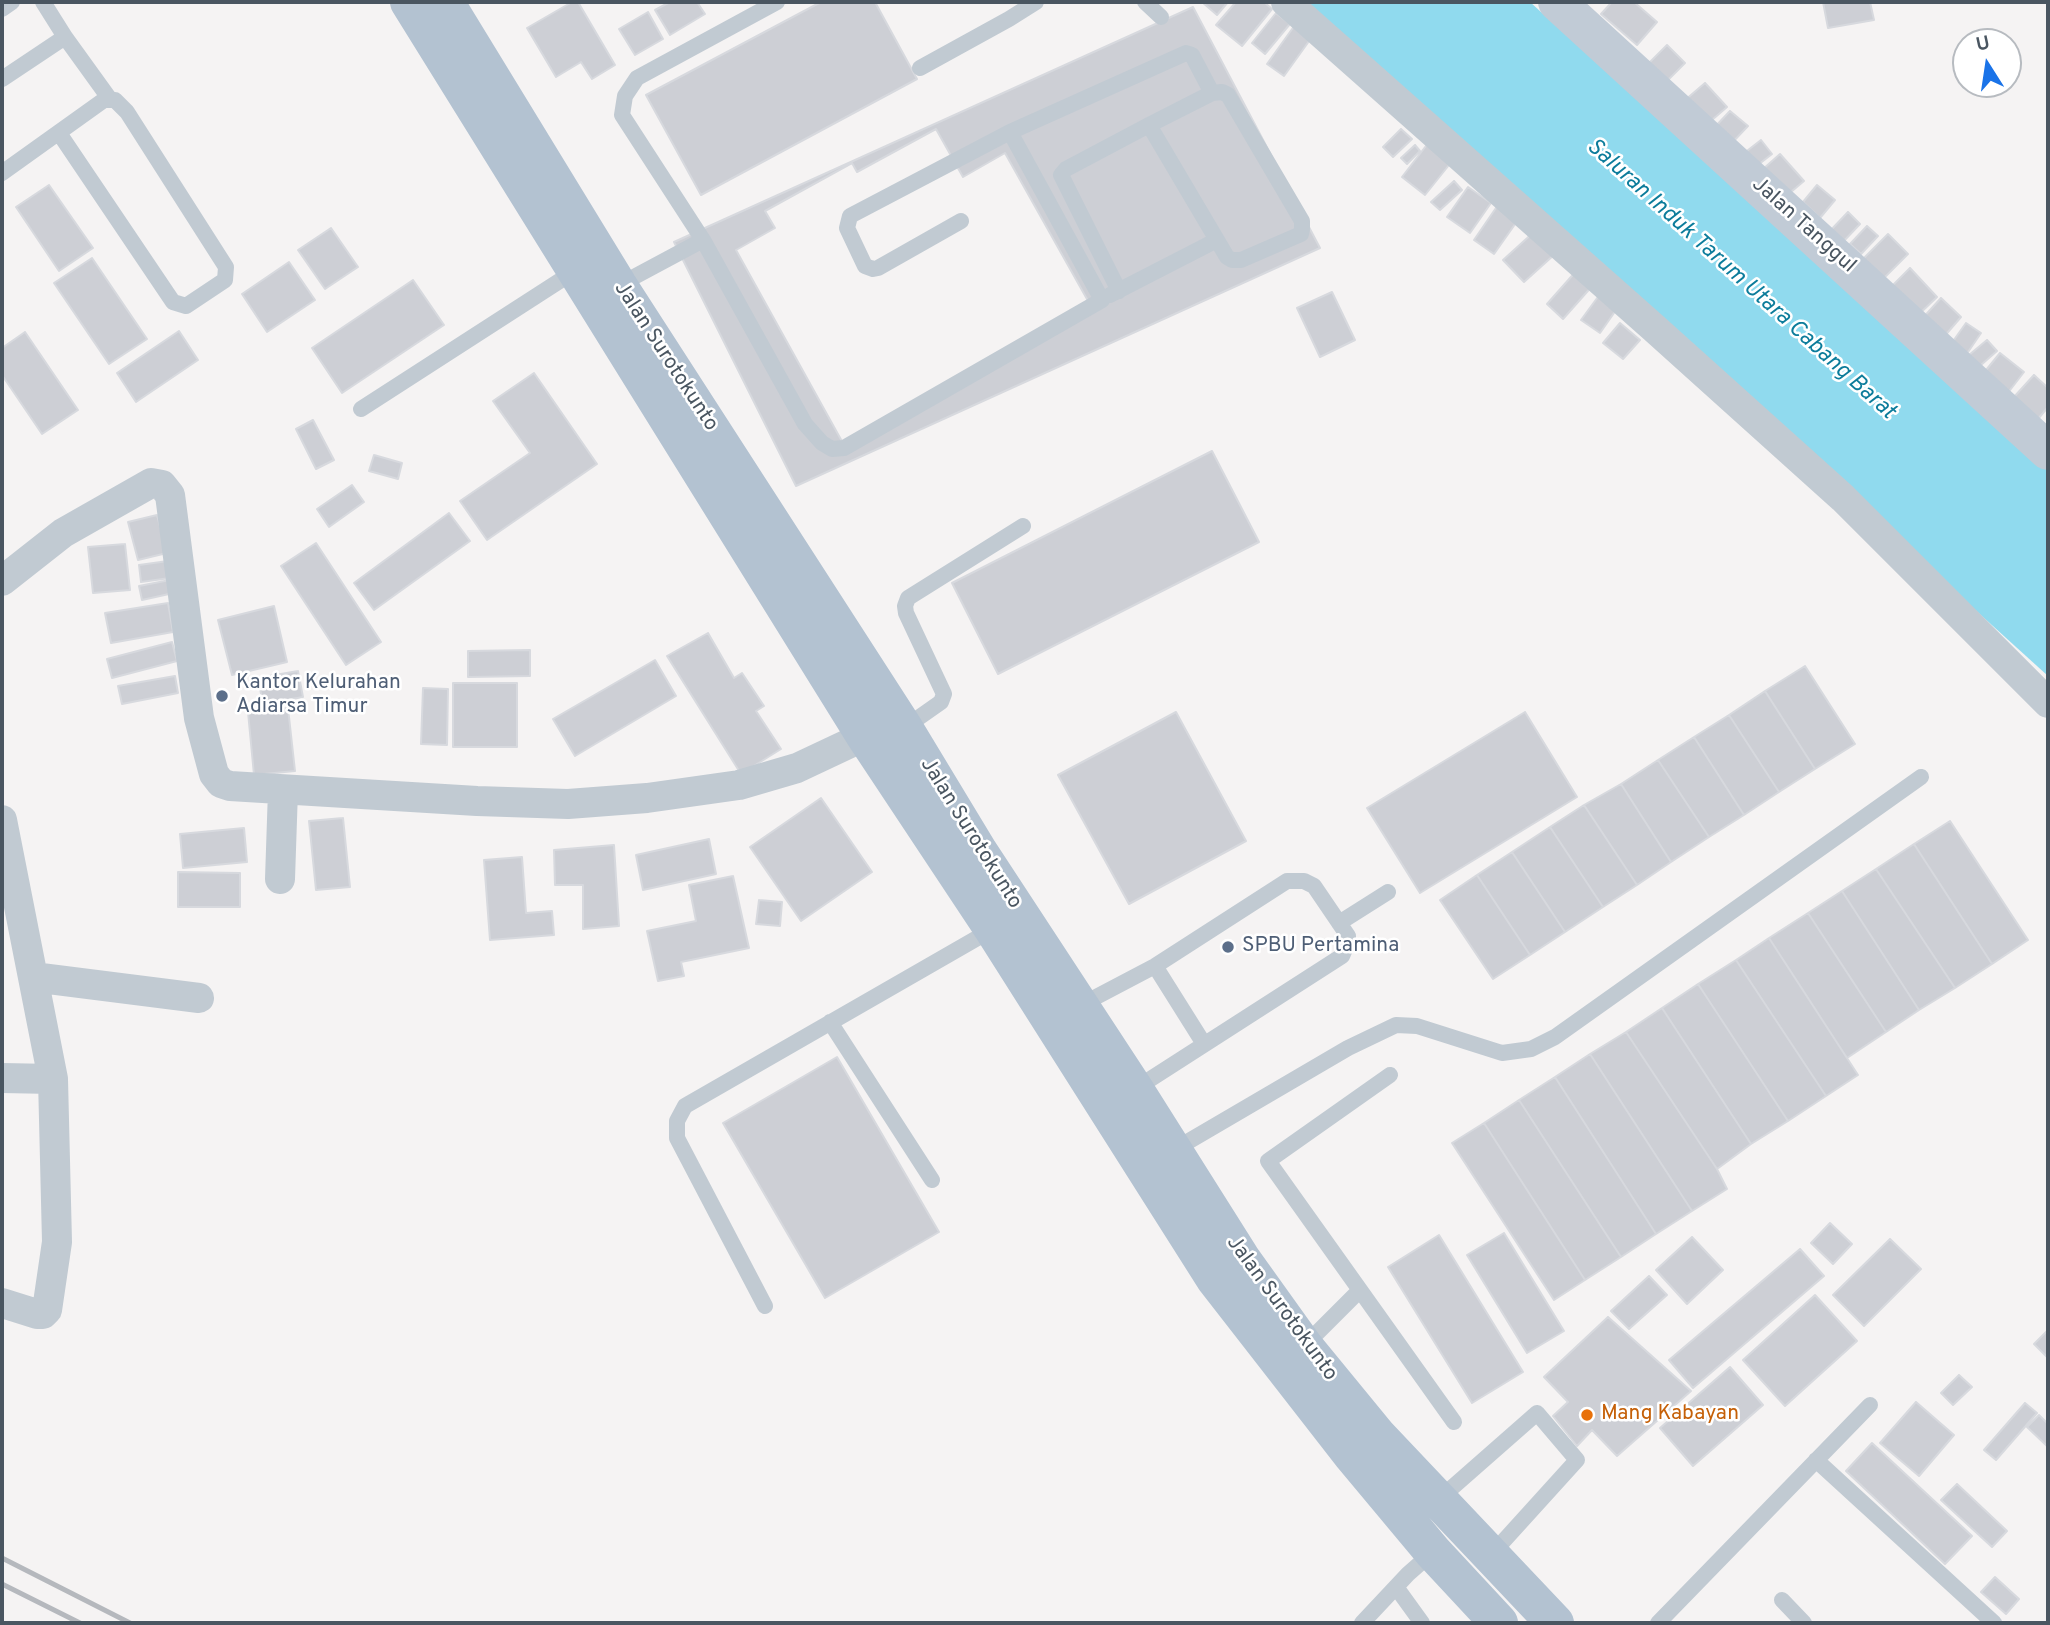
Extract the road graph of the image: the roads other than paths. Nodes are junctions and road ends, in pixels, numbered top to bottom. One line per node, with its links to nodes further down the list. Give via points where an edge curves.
1 (12, 2): 10 (lane)
2 (43, 2): 12 (lane)
3 (409, 2): 24 (main road, Jalan Surotokunto)
4 (445, 2): 25 (main road, Jalan Surotokunto)
5 (777, 2): 22 (lane, via 637,78 625,96 622,115)
6 (1036, 2): 13 (lane)
7 (1145, 2): 11 (lane)
8 (1286, 2): 32 (street, via 1843,499)
9 (1557, 2): 29 (street, Jalan Tanggul)
10 (2, 9)
11 (1161, 17)
12 (65, 37): 14 (lane); 16 (lane)
13 (920, 68)
14 (2, 79)
15 (1212, 93): 17 (lane); 18 (lane, via 1192,55 1186,53); 23 (lane, via 1228,95 1302,225 1301,234 1241,260 1227,257)
16 (109, 98): 19 (lane); 19 (lane, via 127,112 226,267 225,280 186,306 173,302)
17 (1149, 125): 23 (lane); 26 (lane, via 1061,174)
18 (1010, 132): 21 (lane, via 850,216 847,228 865,267 873,269); 27 (lane)
19 (59, 133): 20 (lane)
20 (2, 173)
21 (961, 221)
22 (703, 240): 25 (lane); 27 (lane, via 805,424 832,449 844,448)
23 (1217, 240): 26 (lane)
24 (575, 271): 28 (lane); 34 (main road, Jalan Surotokunto)
25 (618, 285): 33 (main road, Jalan Surotokunto)
26 (1119, 291): 27 (lane)
27 (1102, 300)
28 (361, 409)
29 (2048, 451)
30 (1023, 526): 33 (lane, via 908,598 906,613 944,694 941,702)
31 (2, 581): 36 (street, via 63,533 151,483 162,485 170,495 199,718 214,774 230,786)
32 (2048, 703)
33 (904, 728): 45 (main road, Jalan Surotokunto, via 979,852)
34 (865, 736): 36 (street, via 797,768 739,785 647,798 568,804); 41 (main road, Jalan Surotokunto)
35 (1921, 777): 52 (lane, via 1555,1037 1531,1049 1502,1053 1417,1026 1396,1025 1348,1048)
36 (283, 790): 38 (street)
37 (2, 820): 43 (street)
38 (280, 878)
39 (1388, 892): 40 (lane)
40 (1339, 923): 42 (lane, via 1314,886 1287,881); 47 (lane, via 1348,936 1342,956)
41 (993, 929): 45 (main road, Jalan Surotokunto); 46 (lane)
42 (1155, 965): 45 (lane); 47 (lane)
43 (33, 977): 44 (street); 50 (street)
44 (199, 998)
45 (1066, 1014): 51 (main road, Jalan Surotokunto); 52 (main road, Jalan Surotokunto)
46 (830, 1021): 53 (lane); 56 (lane, via 685,1107 677,1121 677,1138)
47 (1204, 1044): 51 (lane)
48 (1390, 1075): 54 (lane, via 1268,1161)
49 (2, 1078): 50 (street)
50 (53, 1079): 55 (street, via 57,1242 49,1306 37,1314)
51 (1135, 1090): 52 (main road, Jalan Surotokunto)
52 (1159, 1160): 57 (main road, Jalan Surotokunto, via 1241,1258); 62 (main road, Jalan Surotokunto, via 1215,1279)
53 (932, 1180)
54 (1360, 1290): 57 (lane); 59 (lane)
55 (2, 1303)
56 (765, 1306)
57 (1304, 1346): 61 (main road, Jalan Surotokunto)
58 (1870, 1405): 60 (lane)
59 (1454, 1422)
60 (1816, 1460): 70 (lane); 72 (lane)
61 (1438, 1501): 63 (main road, Jalan Surotokunto); 63 (lane, via 1537,1413 1577,1460)
62 (1433, 1552): 64 (lane); 68 (main road, Jalan Surotokunto)
63 (1490, 1556): 69 (main road, Jalan Surotokunto)
64 (1396, 1587): 66 (lane); 67 (lane)
65 (1782, 1600): 71 (lane)
66 (1362, 1623)
67 (1422, 1623)
68 (1499, 1623)
69 (1555, 1623)
70 (1658, 1623)
71 (1804, 1623)
72 (1994, 1623)

